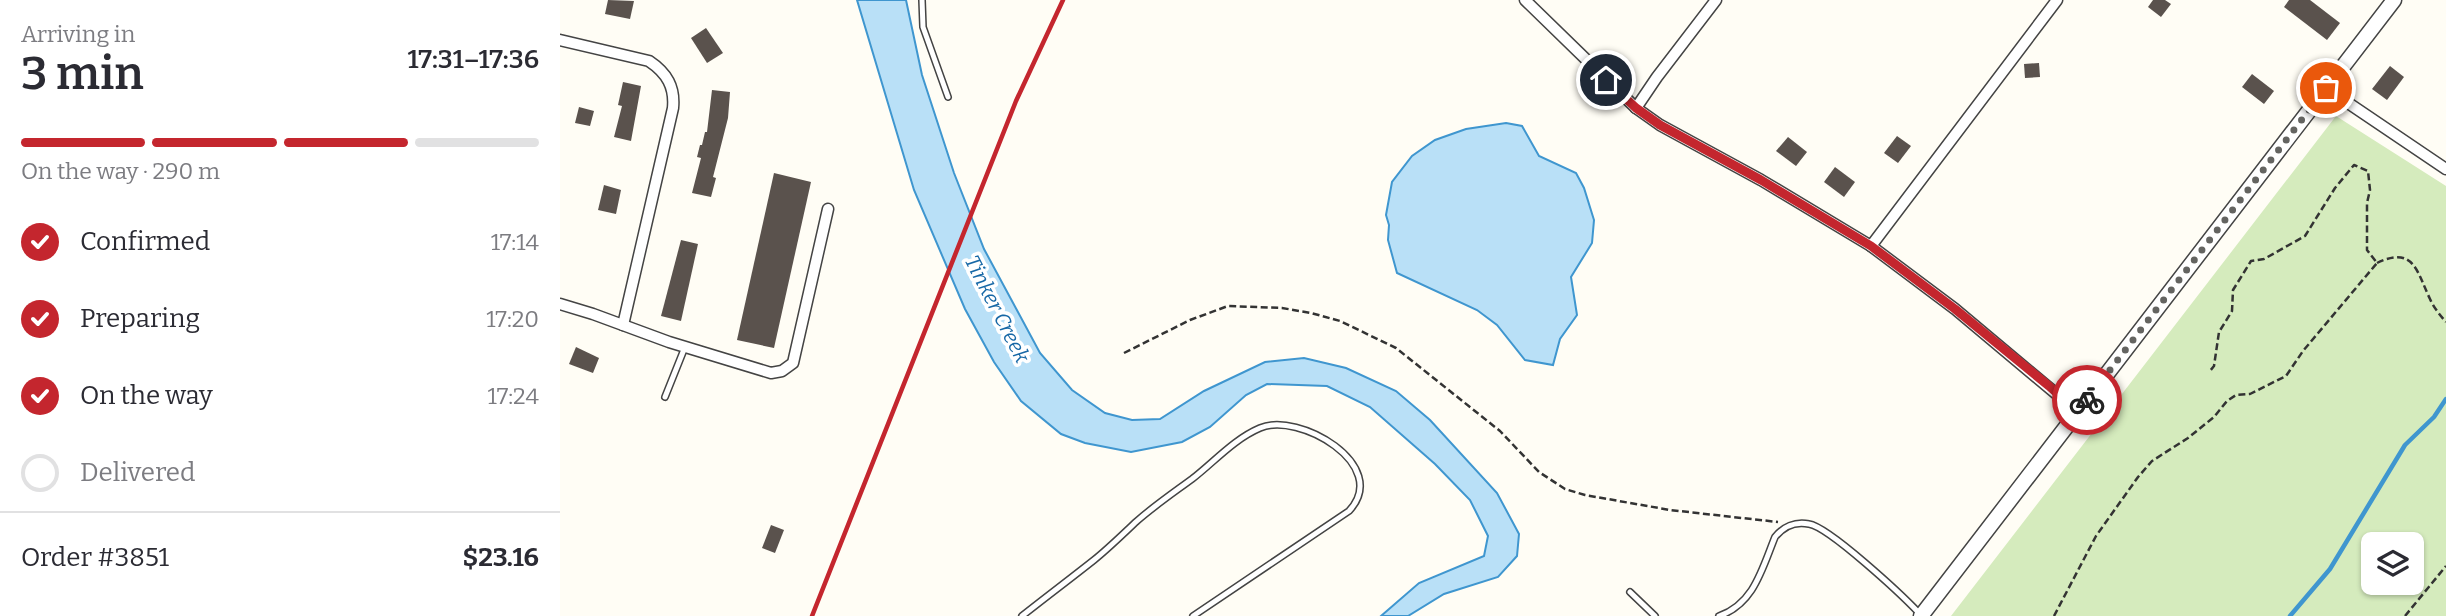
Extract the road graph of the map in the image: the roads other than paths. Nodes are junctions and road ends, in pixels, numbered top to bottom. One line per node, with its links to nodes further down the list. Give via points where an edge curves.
1 (922, 0): 8 (lane, via 923,27)
2 (1524, 0): 9 (street)
3 (1716, 0): 9 (street)
4 (2057, 0): 12 (street)
5 (2394, 0): 7 (street)
6 (560, 40): 14 (street, via 649,61 672,87 673,108)
7 (2326, 88): 10 (street); 17 (street)
8 (948, 97)
9 (1636, 108): 12 (street)
10 (2446, 169)
11 (828, 209): 15 (street, via 793,363 771,373)
12 (1871, 246): 17 (street)
13 (560, 304): 14 (street)
14 (623, 325): 15 (street)
15 (685, 347): 16 (lane)
16 (665, 397)
17 (2078, 412): 23 (street)
18 (1630, 593): 21 (lane)
19 (1022, 616): 20 (lane, via 1218,456 1260,428 1296,426 1350,460 1362,484 1349,511)
20 (1193, 616)
21 (1655, 616)
22 (1718, 616): 23 (lane, via 1737,607 1755,588 1780,530 1808,523 1880,576)
23 (1921, 616)

